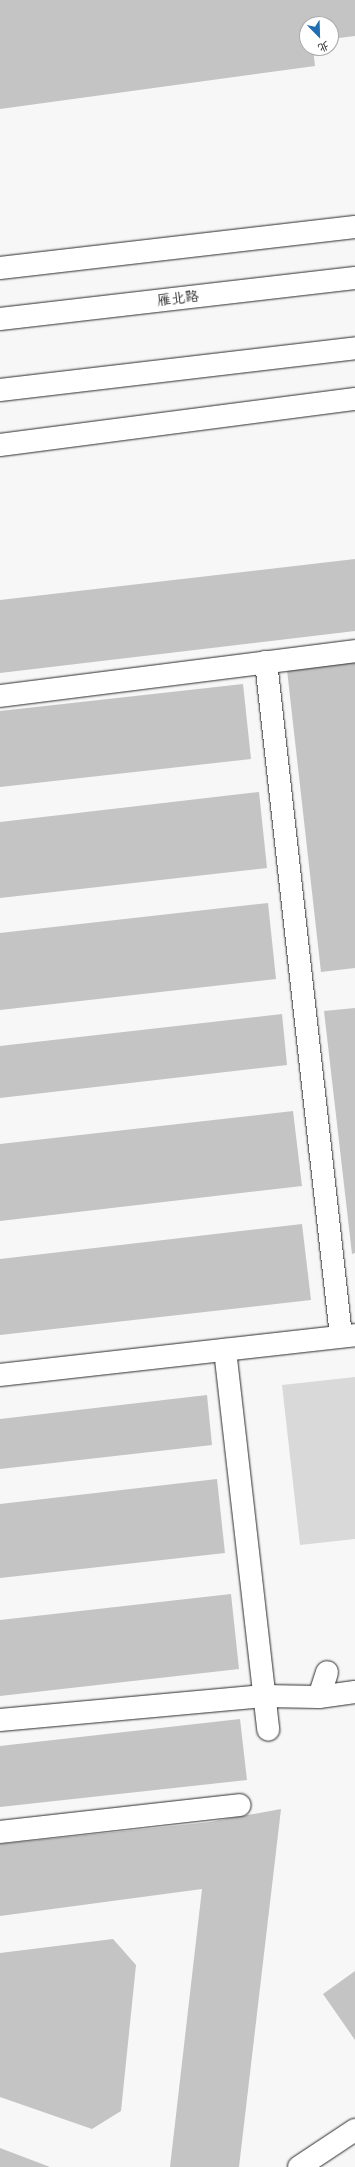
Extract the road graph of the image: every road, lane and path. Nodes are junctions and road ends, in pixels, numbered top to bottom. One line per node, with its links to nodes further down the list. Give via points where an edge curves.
1 (355, 227): 2 (street)
2 (0, 268)
3 (355, 278): 4 (street, 雁北路)
4 (0, 320)
5 (355, 348): 6 (street)
6 (0, 390)
7 (355, 399): 8 (street)
8 (0, 445)
9 (355, 651): 10 (street)
10 (266, 662): 11 (street); 12 (street)
11 (0, 696)
12 (348, 1336): 13 (street)
13 (225, 1350): 14 (street); 17 (street)
14 (0, 1375)
15 (327, 1672): 18 (street)
16 (355, 1692): 18 (street)
17 (264, 1696): 18 (street); 19 (street); 20 (street)
18 (319, 1697)
19 (0, 1720)
20 (268, 1730)
21 (239, 1805): 22 (street)
22 (0, 1832)
23 (355, 2130): 24 (street)
24 (299, 2167)

